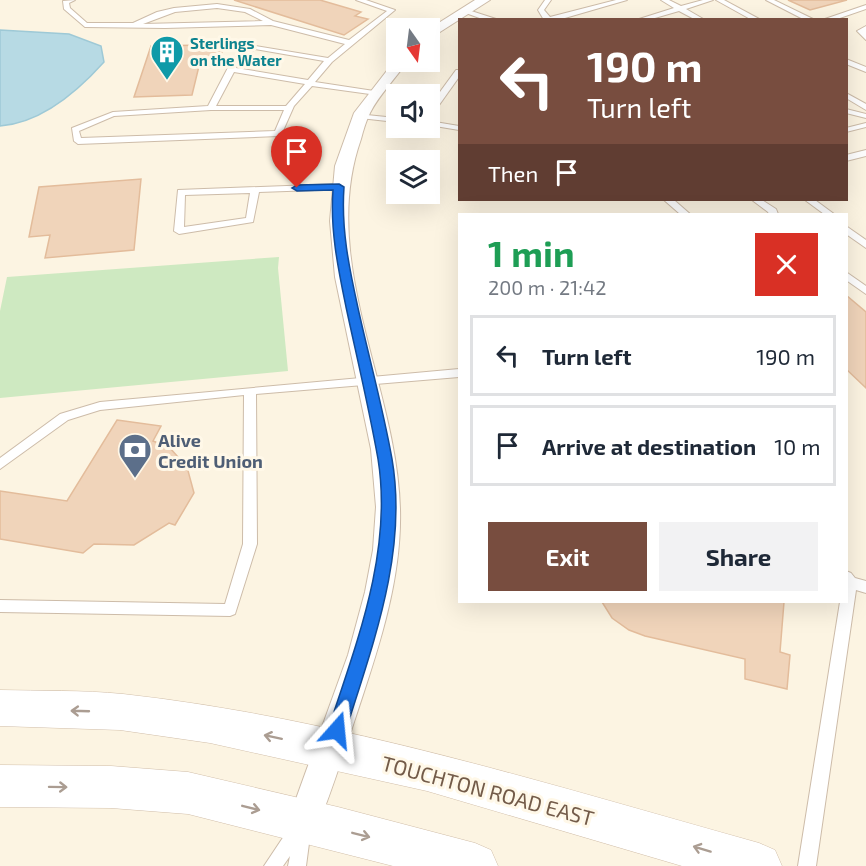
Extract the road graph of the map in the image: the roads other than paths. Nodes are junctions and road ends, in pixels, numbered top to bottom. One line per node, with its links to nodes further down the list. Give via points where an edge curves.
1 (72, 0): 22 (lane, via 65,2 67,9 85,25)
2 (358, 0): 26 (lane, via 392,10)
3 (484, 0): 12 (street)
4 (548, 0): 14 (lane, via 541,10)
5 (624, 0): 15 (lane)
6 (664, 0): 11 (lane)
7 (710, 0): 11 (lane)
8 (718, 0): 18 (lane)
9 (769, 0): 19 (lane)
10 (866, 7): 20 (lane)
11 (680, 9): 16 (lane); 17 (lane)
12 (465, 10): 13 (lane); 23 (street)
13 (488, 18)
14 (547, 18)
15 (556, 18)
16 (646, 18)
17 (698, 18)
18 (754, 18)
19 (808, 18)
20 (831, 18)
21 (271, 23): 22 (lane); 22 (lane, via 245,10 210,4 150,16); 26 (lane)
22 (134, 26)
23 (440, 27)
24 (866, 28): 25 (lane, via 861,31)
25 (866, 38)
26 (351, 43): 27 (lane)
27 (329, 60): 29 (lane, via 254,47); 33 (lane)
28 (848, 62): 30 (lane)
29 (231, 69): 33 (lane); 37 (lane)
30 (866, 70)
31 (392, 72): 34 (street)
32 (458, 73): 36 (lane)
33 (310, 83): 34 (lane); 38 (lane)
34 (374, 93): 41 (street)
35 (848, 95): 39 (lane)
36 (440, 98)
37 (211, 108): 38 (lane); 38 (lane, via 113,114 75,130 78,141 278,133)
38 (289, 108)
39 (866, 108)
40 (848, 112): 42 (lane)
41 (360, 116): 43 (lane); 50 (street, via 345,153)
42 (866, 116)
43 (386, 119)
44 (440, 125): 46 (lane)
45 (866, 125): 47 (lane)
46 (458, 128)
47 (848, 130)
48 (866, 153): 49 (lane)
49 (848, 158)
50 (339, 187): 51 (lane); 63 (street, via 339,247)
51 (255, 189): 51 (lane, via 181,192 179,231 250,220)
52 (670, 201): 55 (lane)
53 (757, 201): 56 (lane)
54 (811, 201): 57 (lane)
55 (685, 213)
56 (773, 213)
57 (827, 213)
58 (848, 231): 59 (lane)
59 (866, 245)
60 (848, 277): 61 (lane)
61 (866, 291)
62 (458, 373): 63 (lane)
63 (368, 381): 64 (lane); 71 (street, via 385,461 385,560 373,617)
64 (250, 391): 65 (lane, via 100,406 64,417); 69 (lane, via 250,544 230,610)
65 (0, 464)
66 (848, 580): 67 (lane)
67 (866, 587)
68 (845, 603): 78 (lane)
69 (0, 606)
70 (0, 708): 71 (street, TOUCHTON ROAD EAST, one-way to 70, via 210,724 131,714)
71 (331, 749): 73 (street); 77 (street, TOUCHTON ROAD EAST, one-way to 71, via 427,771)
72 (0, 786): 73 (street, one-way to 73, via 111,787 188,793)
73 (304, 821): 74 (lane); 75 (lane); 76 (street, one-way to 76)
74 (273, 866)
75 (297, 866)
76 (475, 866)
77 (759, 866)
78 (807, 866)

